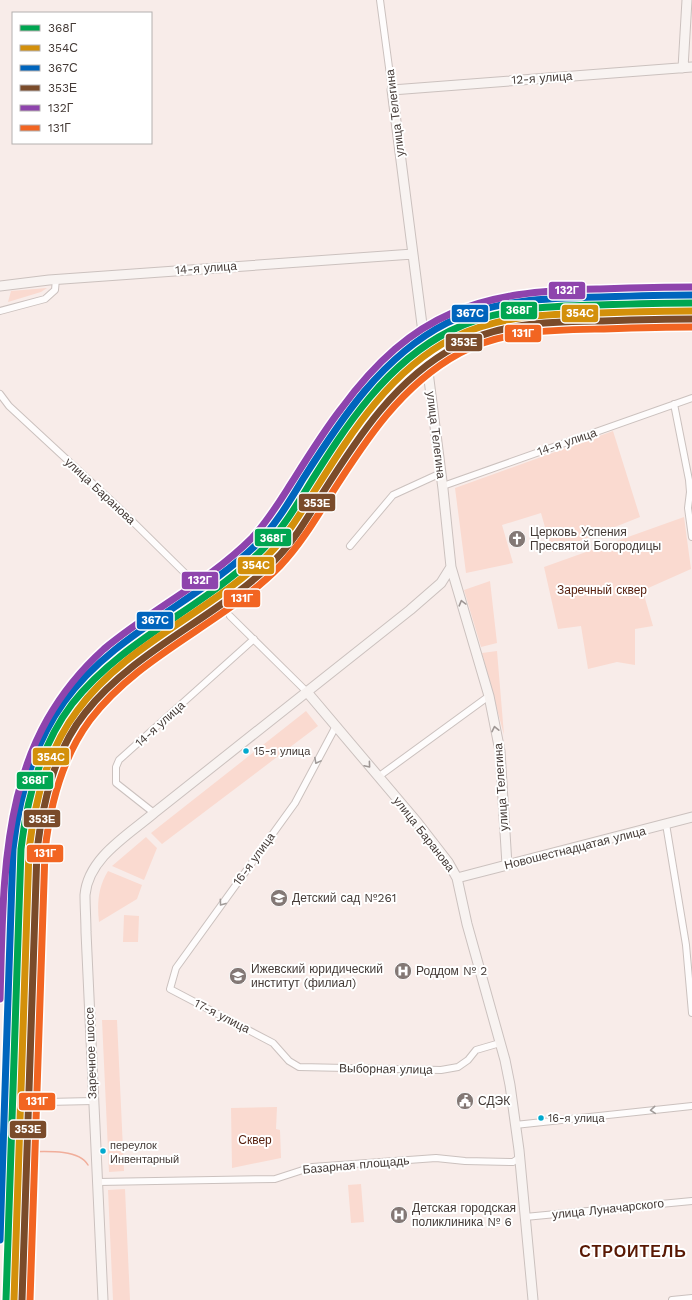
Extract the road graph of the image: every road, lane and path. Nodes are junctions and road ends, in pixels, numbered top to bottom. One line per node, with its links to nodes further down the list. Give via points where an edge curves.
1 (380, 0): 4 (street, улица Телегина)
2 (687, 0): 3 (main road)
3 (687, 67): 4 (main road, 12-я улица)
4 (392, 90): 5 (main road, улица Телегина)
5 (413, 254): 7 (main road, 14-я улица); 13 (main road, улица Телегина)
6 (0, 280): 7 (main road)
7 (53, 280): 8 (main road, 14-я улица); 9 (street, via 55,290 45,299)
8 (0, 286)
9 (0, 311)
10 (0, 394): 18 (street, улица Баранова, via 9,406 117,506)
11 (692, 398): 12 (street, 14-я улица)
12 (674, 404): 14 (street, 14-я улица); 15 (street, via 689,480 688,508)
13 (441, 473): 14 (main road, улица Телегина); 16 (street, via 393,495)
14 (443, 486): 17 (main road, улица Телегина)
15 (692, 537)
16 (350, 546)
17 (451, 567): 21 (main road, via 441,583); 22 (main road, улица Телегина, one-way to 17)
18 (199, 587)
19 (230, 616): 20 (street, улица Баранова)
20 (254, 639): 21 (street, улица Баранова); 25 (street, 14-я улица, via 119,760 116,767 116,783)
21 (307, 692): 23 (main road, улица Баранова); 25 (main road)
22 (489, 696): 24 (street); 28 (main road, улица Телегина, one-way to 22, via 500,751)
23 (336, 726): 24 (main road, улица Баранова, one-way to 24); 30 (street, 16-я улица, one-way to 30, via 295,803 176,968)
24 (378, 777): 29 (main road, улица Баранова, via 444,857)
25 (154, 813): 34 (main road, Заречное шоссе, via 94,868 85,894)
26 (692, 817): 27 (main road, Новошестнадцатая улица)
27 (666, 824): 28 (main road, Новошестнадцатая улица); 31 (street, via 686,945)
28 (507, 865): 29 (main road, Новошестнадцатая улица)
29 (457, 878): 33 (main road, улица Баранова)
30 (170, 989): 32 (street, 17-я улица)
31 (692, 1013)
32 (274, 1043): 33 (street, Выборная улица, via 289,1061 300,1066 441,1070 458,1066 468,1060 476,1050)
33 (500, 1043): 37 (main road, улица Баранова, via 510,1085)
34 (93, 1101): 35 (street); 39 (main road, Заречное шоссе)
35 (0, 1103)
36 (692, 1106): 37 (street, one-way to 37)
37 (515, 1125): 38 (main road, улица Баранова)
38 (519, 1158): 39 (street, Базарная площадь, via 513,1162 436,1158 312,1167 275,1179); 41 (main road, улица Баранова)
39 (98, 1182): 43 (main road, Заречное шоссе)
40 (692, 1201): 41 (street, улица Луначарского)
41 (525, 1217): 44 (main road, улица Баранова)
42 (692, 1298): 45 (street)
43 (103, 1300)
44 (533, 1300)
45 (672, 1300)

